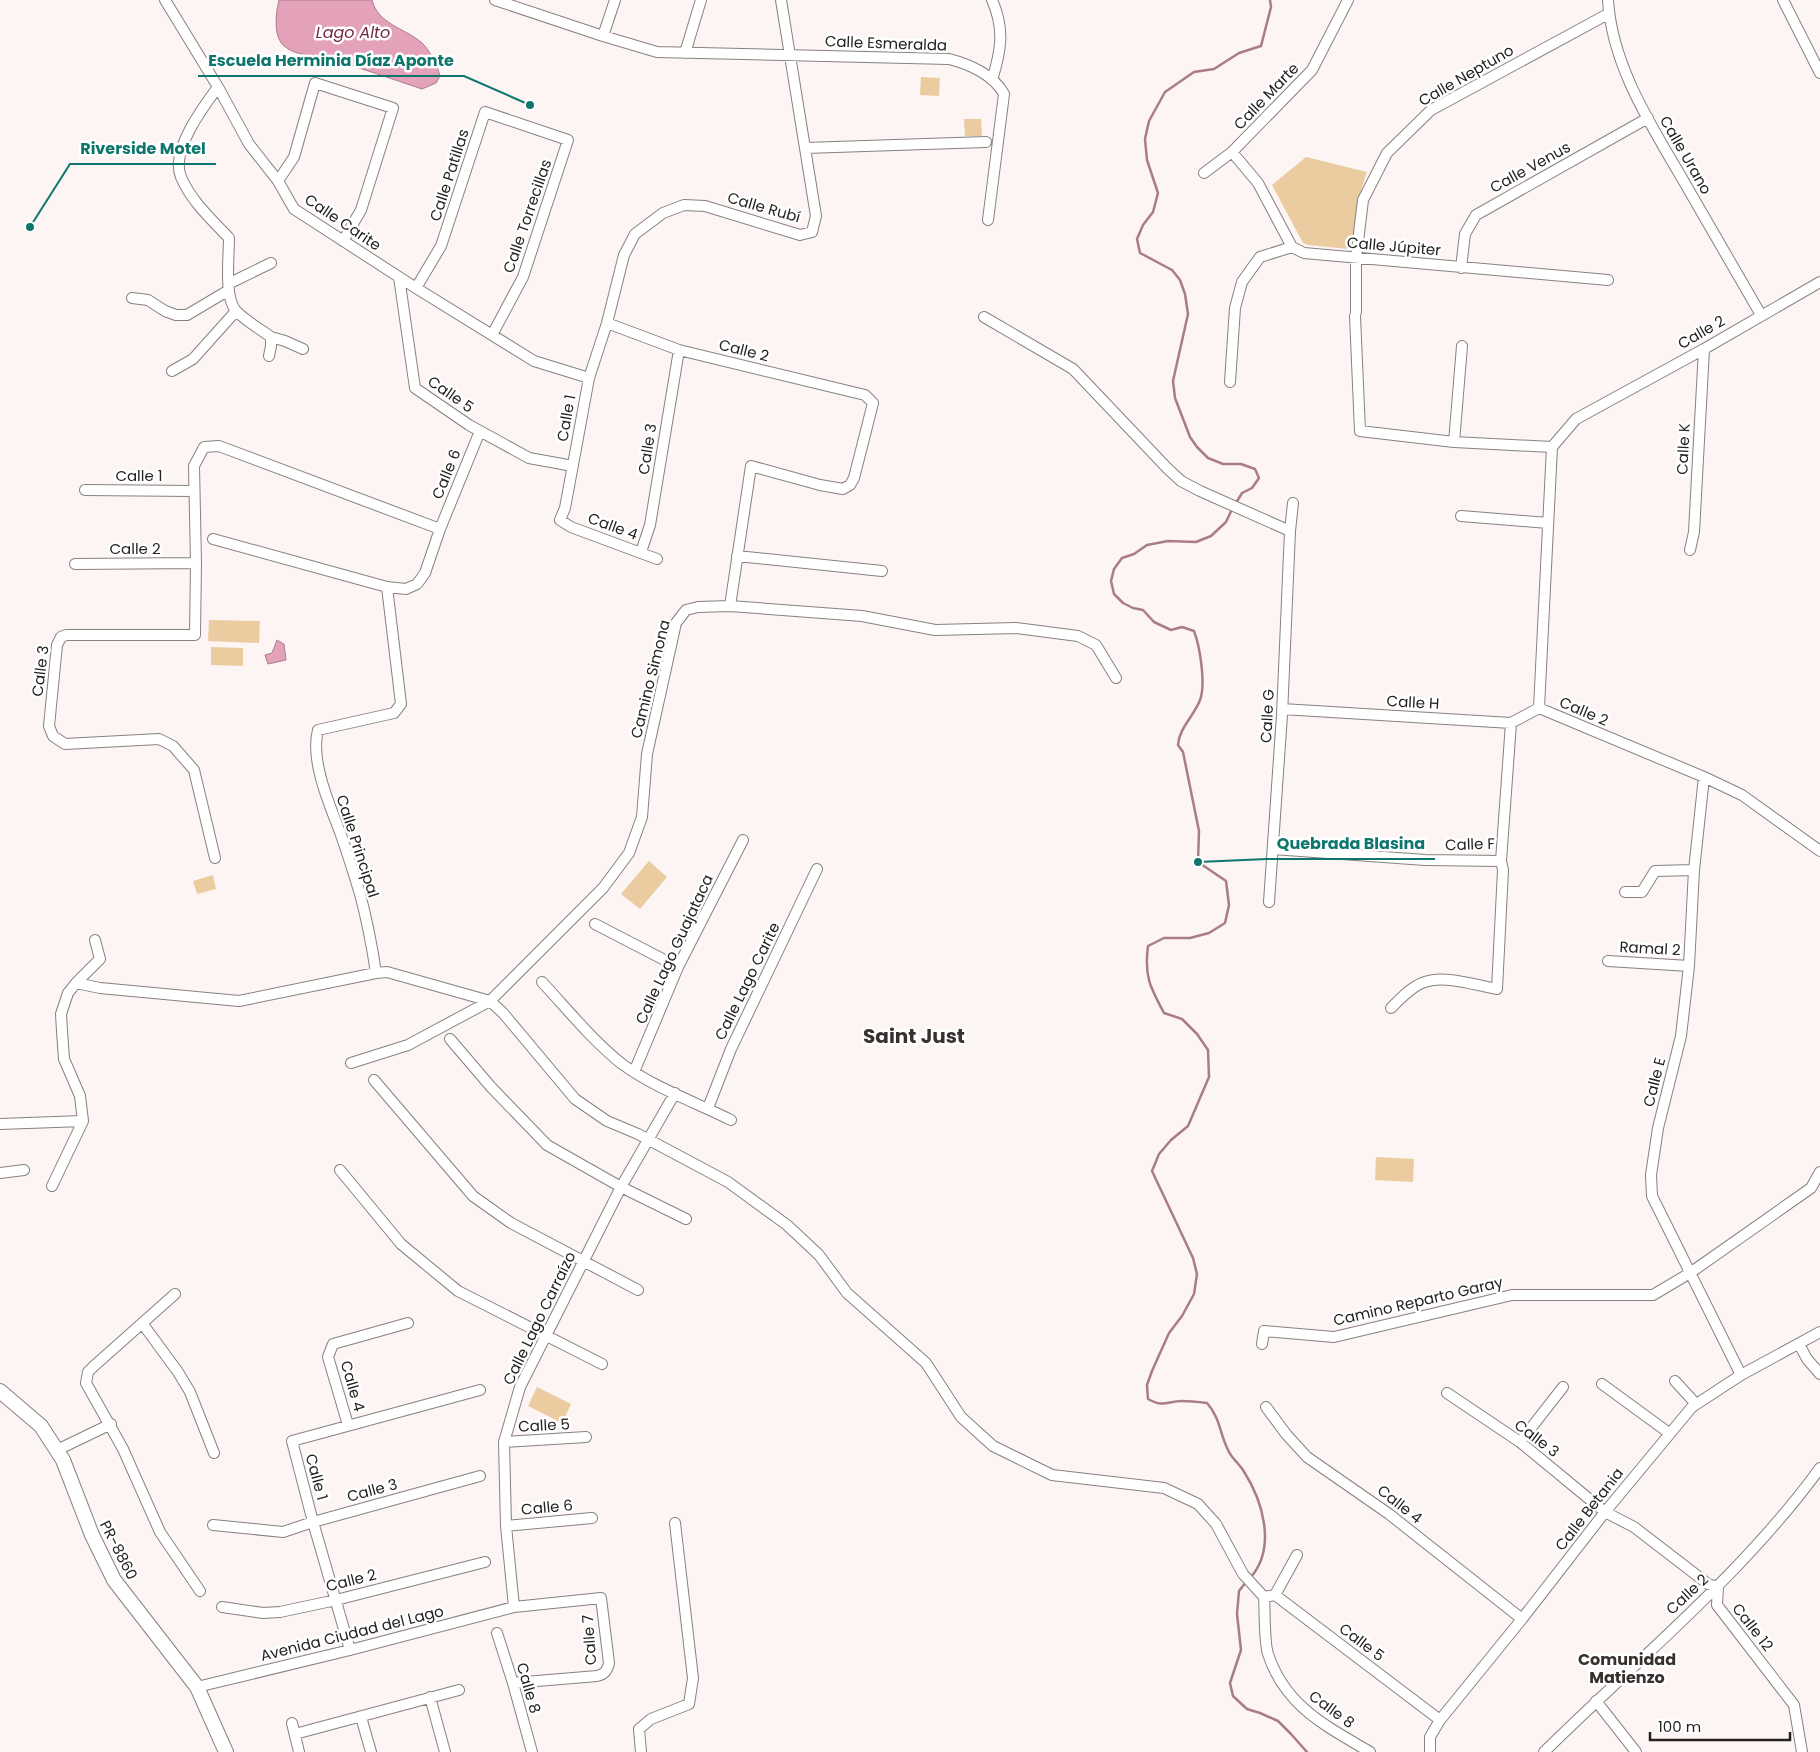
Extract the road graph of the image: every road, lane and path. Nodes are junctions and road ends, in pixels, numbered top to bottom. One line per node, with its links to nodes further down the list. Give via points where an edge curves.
1 (165, 0): 17 (street, Calle Carite)
2 (495, 0): 10 (street, Calle Esmeralda)
3 (614, 0): 12 (street)
4 (701, 0): 13 (street)
5 (780, 0): 14 (street, Calle Rubí)
6 (992, 0): 16 (street, via 1001,28 1000,56)
7 (1348, 0): 22 (street, Calle Marte, via 1312,70)
8 (1608, 0): 11 (street, Calle Urano)
9 (1783, 0): 15 (street)
10 (522, 4): 12 (street, Calle Esmeralda)
11 (1608, 14): 18 (street, Calle Urano, via 1623,68); 28 (street, Calle Neptuno, via 1431,110 1387,153 1363,200)
12 (603, 36): 13 (street, Calle Esmeralda, via 657,52)
13 (685, 53): 14 (street, Calle Esmeralda)
14 (789, 55): 16 (street, Calle Esmeralda, via 949,59 965,63); 21 (street, Calle Rubí)
15 (1820, 73)
16 (992, 80): 25 (street, Calle Esmeralda, via 1004,94)
17 (218, 87): 24 (street, Calle Carite, via 249,144); 34 (street, via 186,137 180,154 180,176 194,200 229,238)
18 (1648, 118): 30 (street, Calle Venus, via 1476,215 1465,234); 38 (street, Calle Urano)
19 (531, 127): 35 (street, Calle Patillas, via 485,112 441,246); 41 (street, Calle Torrecillas, via 568,140 523,277)
20 (986, 142): 21 (street)
21 (805, 148): 40 (street, Calle Rubí, via 816,216 812,232 800,235 705,206 684,206 663,213 635,234 624,255)
22 (1232, 152): 23 (street, Calle Marte); 27 (street, via 1258,183)
23 (1204, 173)
24 (278, 181): 26 (street, Calle Carite, via 294,209); 26 (street, via 294,157 315,83 393,108 361,210)
25 (988, 220)
26 (343, 241): 31 (street, Calle Carite)
27 (1292, 247): 28 (street, Calle Júpiter, via 1304,253); 50 (street, via 1260,257 1242,282 1235,308)
28 (1356, 258): 30 (street, Calle Júpiter); 52 (street, Calle Neptuno, via 1360,431)
29 (271, 263): 34 (street)
30 (1461, 268): 32 (street, Calle Júpiter)
31 (399, 277): 35 (street, Calle Carite); 51 (street, Calle 5, via 415,388)
32 (1608, 280)
33 (1820, 282): 38 (street, Calle 2)
34 (229, 287): 36 (street, via 187,315 176,315 148,300); 37 (street)
35 (416, 288): 41 (street, Calle Carite)
36 (132, 298)
37 (236, 311): 42 (street); 48 (street, via 193,359)
38 (1761, 315): 45 (street, Calle 2)
39 (984, 317): 62 (street, via 1073,369 1181,480)
40 (607, 323): 46 (street, Calle 2); 49 (street, Calle 1)
41 (492, 335): 49 (street, Calle Carite, via 534,360)
42 (271, 337): 44 (street); 47 (street)
43 (1462, 346): 52 (street)
44 (303, 349)
45 (1704, 349): 53 (street, Calle 2, via 1576,419); 64 (street, Calle K)
46 (679, 350): 65 (street, Calle 3, via 650,525); 66 (street, Calle 2, via 865,395 873,403 854,478 843,489 751,466)
47 (269, 356)
48 (172, 371)
49 (589, 378): 54 (street, Calle 1)
50 (1230, 382)
51 (480, 431): 54 (street, Calle 5, via 529,458); 61 (street, Calle 6)
52 (1454, 442): 53 (street)
53 (1552, 447): 60 (street, Calle 2)
54 (573, 466): 59 (street, Calle 1)
55 (84, 490): 56 (street, Calle 1)
56 (194, 491): 61 (street, Calle 3, via 194,466 204,447 219,446); 68 (street, Calle 3)
57 (1293, 503): 62 (street, Calle G)
58 (1461, 516): 60 (street)
59 (560, 520): 65 (street, Calle 4)
60 (1548, 523): 74 (street, Calle 2)
61 (440, 529): 71 (street, Calle 6, via 425,572 417,584 406,589)
62 (1290, 531): 75 (street, Calle G)
63 (213, 539): 71 (street, Calle 6)
64 (1690, 550)
65 (641, 552): 67 (street, Calle 4)
66 (736, 556): 70 (street); 72 (street)
67 (657, 559)
68 (196, 563): 69 (street, Calle 2); 81 (street, Calle 3, via 195,635 66,635 61,638 57,645 49,726 53,736 65,744 159,739 173,746 194,770)
69 (75, 564)
70 (882, 571)
71 (386, 587): 92 (street, Calle Principal, via 401,704 394,713 318,730 314,742 326,797 360,894)
72 (730, 606): 73 (street, Camino Simona, via 862,616 935,630 1016,628 1078,636 1096,645); 95 (street, Camino Simona, via 686,610 676,623 647,754 642,817 629,853 604,888)
73 (1116, 678)
74 (1539, 708): 76 (street); 77 (street, Calle 2)
75 (1282, 709): 76 (street, Calle H); 79 (street, Calle G)
76 (1510, 723): 82 (street, Calle F)
77 (1704, 777): 80 (street, Calle 2, via 1742,796); 84 (street, Calle E)
78 (743, 840): 91 (street, Calle Lago Guajataca)
79 (1273, 849): 82 (street, Calle F, via 1425,860); 86 (street, Calle G)
80 (1820, 851)
81 (215, 858)
82 (1501, 861): 96 (street, via 1497,989 1449,980 1423,982)
83 (817, 869): 102 (street, Calle Lago Carite, via 731,1049)
84 (1694, 870): 85 (street, via 1655,871 1642,892); 90 (street, Calle E)
85 (1625, 892)
86 (1269, 902)
87 (595, 924): 91 (street)
88 (95, 940): 94 (street, via 100,959)
89 (1608, 961): 90 (street, Ramal 2)
90 (1689, 966): 115 (street, Calle E, via 1681,1036 1658,1128 1652,1196)
91 (678, 967): 99 (street, Calle Lago Guajataca)
92 (376, 973): 94 (street, via 239,1001); 95 (street, via 398,974)
93 (542, 982): 99 (street, via 596,1042)
94 (76, 983): 104 (street, via 68,993 61,1014 64,1059 80,1096)
95 (490, 1000): 98 (street, Camino Simona, via 408,1045); 106 (street, Calle 5, via 575,1099 607,1121)
96 (1391, 1008)
97 (450, 1039): 112 (street, via 547,1145)
98 (351, 1063)
99 (634, 1072): 101 (street)
100 (374, 1080): 114 (street, via 473,1196 511,1223)
101 (675, 1093): 102 (street); 106 (street, Calle Lago Carraízo)
102 (708, 1108): 103 (street)
103 (731, 1120)
104 (83, 1121): 105 (street); 111 (street)
105 (0, 1124)
106 (648, 1139): 112 (street, Calle Lago Carraízo); 155 (street, Calle 5, via 728,1182 787,1225 819,1255 847,1293 926,1363 961,1417 993,1446 1052,1475 1164,1488 1198,1504 1216,1524 1244,1575)
107 (24, 1170): 110 (street)
108 (340, 1170): 121 (street, via 402,1244 458,1291)
109 (1820, 1172): 115 (street, Camino Reparto Garay, via 1811,1188)
110 (0, 1173)
111 (52, 1186)
112 (621, 1186): 113 (street); 114 (street, Calle Lago Carraízo)
113 (686, 1219)
114 (583, 1261): 116 (street); 121 (street, Calle Lago Carraízo)
115 (1690, 1273): 122 (street, Camino Reparto Garay, via 1653,1295 1512,1295 1334,1337 1264,1331); 126 (street, Calle E)
116 (638, 1290)
117 (175, 1294): 118 (street)
118 (142, 1323): 135 (street, via 88,1372 86,1382); 142 (street, via 190,1392)
119 (408, 1323): 136 (street, Calle 4, via 333,1344 330,1349 328,1357)
120 (1820, 1332): 123 (street, Calle Betania)
121 (545, 1336): 124 (street); 139 (street, Calle Lago Carraízo, via 520,1387)
122 (1262, 1344)
123 (1799, 1344): 125 (street); 126 (street, Calle Betania)
124 (602, 1364)
125 (1820, 1374)
126 (1741, 1375): 133 (street, Calle Betania)
127 (1675, 1381): 133 (street)
128 (1602, 1384): 137 (street)
129 (1563, 1387): 140 (street)
130 (480, 1390): 136 (street, Calle 1)
131 (0, 1391): 141 (street, PR-8860 / PR-8860, via 42,1426)
132 (1447, 1393): 140 (street, Calle 3)
133 (1696, 1404): 137 (street, Calle Betania)
134 (1266, 1407): 159 (street, Calle 4, via 1307,1456 1389,1514)
135 (111, 1424): 141 (street); 154 (street, via 160,1532)
136 (348, 1425): 147 (street, Calle 1, via 292,1441)
137 (1669, 1434): 145 (street, Calle Betania)
138 (586, 1437): 139 (street, Calle 5)
139 (504, 1442): 150 (street, Calle Lago Carraízo)
140 (1520, 1442): 145 (street, Calle 3)
141 (57, 1450): 163 (street, PR-8860 / PR-8860, via 114,1580)
142 (214, 1454)
143 (1820, 1468): 153 (street, Calle 2, via 1754,1550)
144 (480, 1476): 147 (street, Calle 3)
145 (1605, 1512): 153 (street, via 1634,1527 1708,1584); 159 (street, Calle Betania)
146 (592, 1518): 150 (street, Calle 6)
147 (313, 1522): 149 (street, Calle 3, via 283,1532); 156 (street, Calle 1)
148 (675, 1523): 176 (street, via 693,1678 689,1704 651,1719 639,1729)
149 (213, 1525)
150 (506, 1526): 157 (street, Calle Lago Carraízo)
151 (1297, 1555): 155 (street)
152 (485, 1562): 156 (street, Calle 2)
153 (1718, 1587): 166 (street, Calle 2); 181 (street, Calle 12, via 1717,1605 1794,1705)
154 (200, 1591)
155 (1270, 1596): 168 (street, Calle 5); 177 (street, Calle 8, via 1267,1653 1283,1685 1300,1707)
156 (336, 1600): 158 (street, Calle 2, via 280,1612); 161 (street, Calle 1)
157 (514, 1606): 161 (street, Avenida Ciudad del Lago); 162 (street, Calle 7, via 601,1598 609,1663 604,1674 597,1676)
158 (222, 1607)
159 (1522, 1619): 168 (street, Calle Betania)
160 (496, 1633): 162 (street, Calle 8)
161 (350, 1650): 163 (street, Avenida Ciudad del Lago)
162 (513, 1683): 175 (street, Calle 8)
163 (196, 1687): 171 (street, PR-8860 / PR-8860)
164 (459, 1690): 165 (street)
165 (430, 1697): 167 (street); 174 (street)
166 (1596, 1701): 179 (street, Calle 2); 180 (street)
167 (361, 1717): 170 (street); 173 (street)
168 (1440, 1720): 178 (street, Calle Betania, via 1430,1737)
169 (292, 1723): 170 (street)
170 (295, 1734): 172 (street)
171 (226, 1752)
172 (299, 1752)
173 (370, 1752)
174 (445, 1752)
175 (532, 1752)
176 (641, 1752)
177 (1370, 1752)
178 (1430, 1752)
179 (1544, 1752)
180 (1636, 1752)
181 (1802, 1752)

